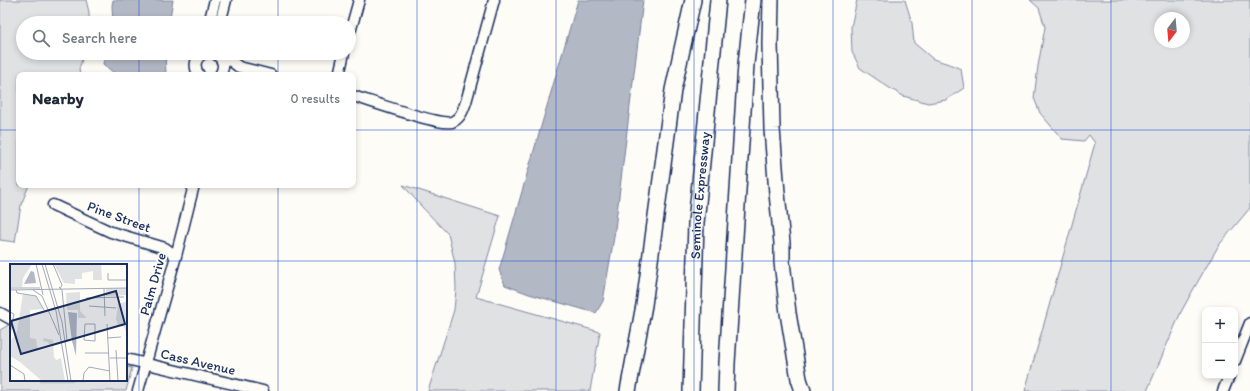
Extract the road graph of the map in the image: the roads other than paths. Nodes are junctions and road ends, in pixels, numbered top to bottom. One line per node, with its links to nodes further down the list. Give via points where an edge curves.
1 (215, 0): 9 (street)
2 (226, 0): 10 (street)
3 (359, 0): 11 (street)
4 (494, 0): 22 (street, via 460,117 451,122 436,122)
5 (693, 0): 36 (highway, via 672,90 644,305)
6 (718, 0): 37 (highway, Seminole Expressway, via 696,223)
7 (753, 0): 38 (highway, via 746,64)
8 (771, 0): 33 (highway, via 772,129 777,194 782,243 789,262 797,319 805,380)
9 (211, 16)
10 (222, 16)
11 (355, 16)
12 (198, 60): 17 (street, via 195,66)
13 (222, 60): 18 (street)
14 (229, 60): 16 (street)
15 (342, 60): 21 (street)
16 (239, 67): 19 (street); 20 (street)
17 (198, 72)
18 (222, 72)
19 (227, 72)
20 (259, 72)
21 (339, 72)
22 (356, 97)
23 (193, 188): 25 (street, Palm Drive)
24 (53, 205): 25 (street, Pine Street, via 111,232 165,248)
25 (176, 256): 31 (street, Palm Drive)
26 (0, 313): 27 (street)
27 (10, 318)
28 (1250, 323): 29 (street)
29 (1238, 353)
30 (127, 359): 31 (street, Cass Avenue)
31 (145, 364): 34 (street, Palm Drive); 35 (street, Cass Avenue)
32 (1228, 379): 39 (street)
33 (803, 389)
34 (138, 391)
35 (263, 391)
36 (628, 391)
37 (691, 391)
38 (726, 391)
39 (1223, 391)

